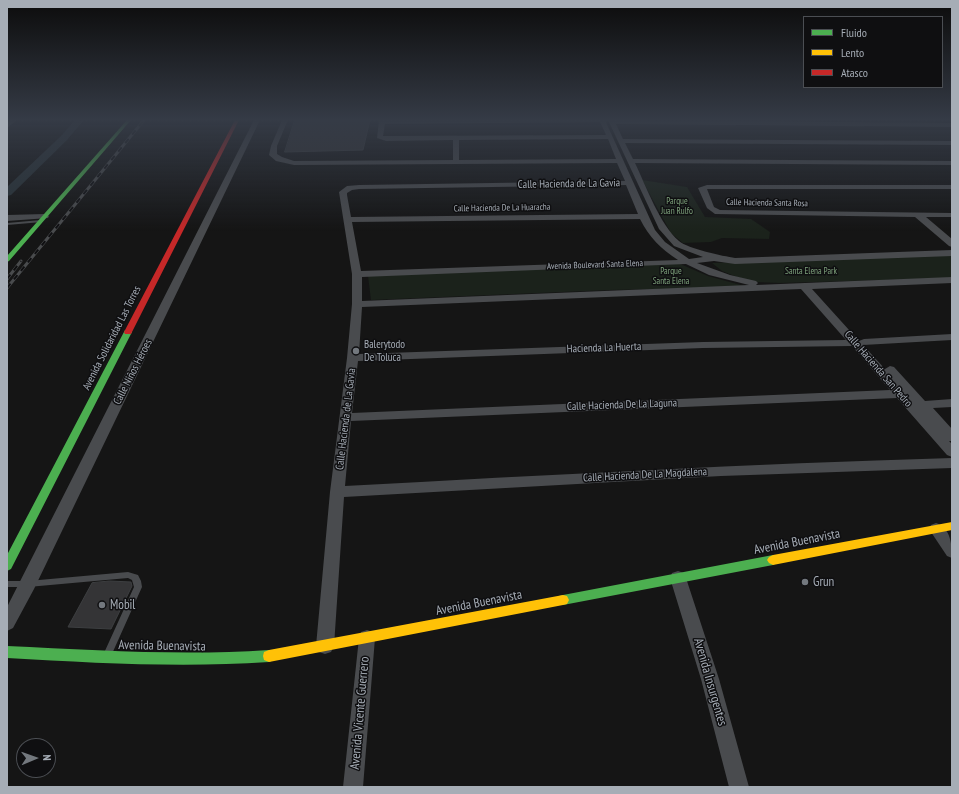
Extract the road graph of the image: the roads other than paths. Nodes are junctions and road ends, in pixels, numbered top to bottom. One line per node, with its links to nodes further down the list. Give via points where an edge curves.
1 (97, 157): 20 (main road)
2 (217, 157): 48 (main road, Avenida Solidaridad Las Torres)
3 (239, 157): 51 (street, Calle Niños Héroes)
4 (275, 157): 7 (street)
5 (457, 157): 11 (street)
6 (629, 157): 9 (street)
7 (283, 158): 11 (street, via 294,163 313,164 416,161)
8 (618, 159): 11 (street, via 509,160); 12 (street)
9 (631, 161): 10 (street); 14 (street)
10 (952, 163)
11 (457, 171): 12 (street, Calle Hacienda de La Gavia); 21 (street, Calle Hacienda de La Gavia, via 344,190)
12 (629, 183): 15 (street)
13 (952, 187): 16 (street, Calle Hacienda Santa Rosa, via 702,188 711,208 718,212)
14 (647, 195): 15 (street); 25 (street, via 662,228 672,240 682,247)
15 (634, 196): 18 (street)
16 (918, 215): 17 (street, Calle Hacienda Santa Rosa); 23 (street)
17 (952, 215)
18 (643, 216): 21 (street, Calle Hacienda De La Huaracha); 27 (street, via 660,242)
19 (7, 218): 20 (street)
20 (43, 218): 22 (lane); 26 (main road)
21 (347, 220): 28 (street, Calle Hacienda de La Gavia)
22 (7, 224)
23 (952, 244)
24 (952, 254): 25 (street, Avenida Boulevard Santa Elena, via 735,261)
25 (714, 258): 27 (street, Avenida Boulevard Santa Elena)
26 (7, 260)
27 (689, 262): 28 (street, Avenida Boulevard Santa Elena); 31 (street, via 731,278)
28 (357, 274): 32 (street, Calle Hacienda de La Gavia)
29 (952, 280): 30 (street)
30 (809, 285): 31 (street); 34 (street, Calle Hacienda San Pedro)
31 (777, 287): 32 (street)
32 (358, 304): 35 (street, Calle Hacienda de La Gavia)
33 (952, 337): 34 (street, Hacienda La Huerta)
34 (860, 342): 35 (street, Hacienda La Huerta); 36 (street, Calle Hacienda San Pedro)
35 (353, 358): 40 (street, Calle Hacienda de La Gavia)
36 (882, 367): 37 (street, Calle Hacienda San Pedro); 39 (street, Calle Hacienda San Pedro)
37 (900, 394): 40 (street, Calle Hacienda De La Laguna); 42 (street, Calle Hacienda San Pedro)
38 (952, 403): 39 (street)
39 (922, 405): 41 (street, Calle Hacienda San Pedro)
40 (345, 417): 44 (street, Calle Hacienda de La Gavia)
41 (952, 437)
42 (952, 452)
43 (952, 463): 44 (street, Calle Hacienda De La Magdalena, via 572,478)
44 (337, 492): 54 (street, Calle Hacienda de La Gavia)
45 (952, 526): 46 (main road, Avenida Buenavista)
46 (936, 529): 47 (street); 49 (main road, Avenida Buenavista)
47 (952, 552)
48 (7, 566)
49 (678, 578): 53 (main road, Avenida Buenavista); 58 (street, Avenida Insurgentes, via 710,679)
50 (7, 584): 51 (lane)
51 (28, 584): 52 (street, Calle Niños Héroes); 56 (lane, via 128,575 135,577 138,587)
52 (7, 623)
53 (367, 638): 54 (main road, Avenida Buenavista); 57 (street, Avenida Vicente Guerrero)
54 (325, 646): 56 (main road, Avenida Buenavista, via 273,656 227,660)
55 (7, 652): 56 (main road, Avenida Buenavista)
56 (105, 658)
57 (353, 787)
58 (739, 787)

